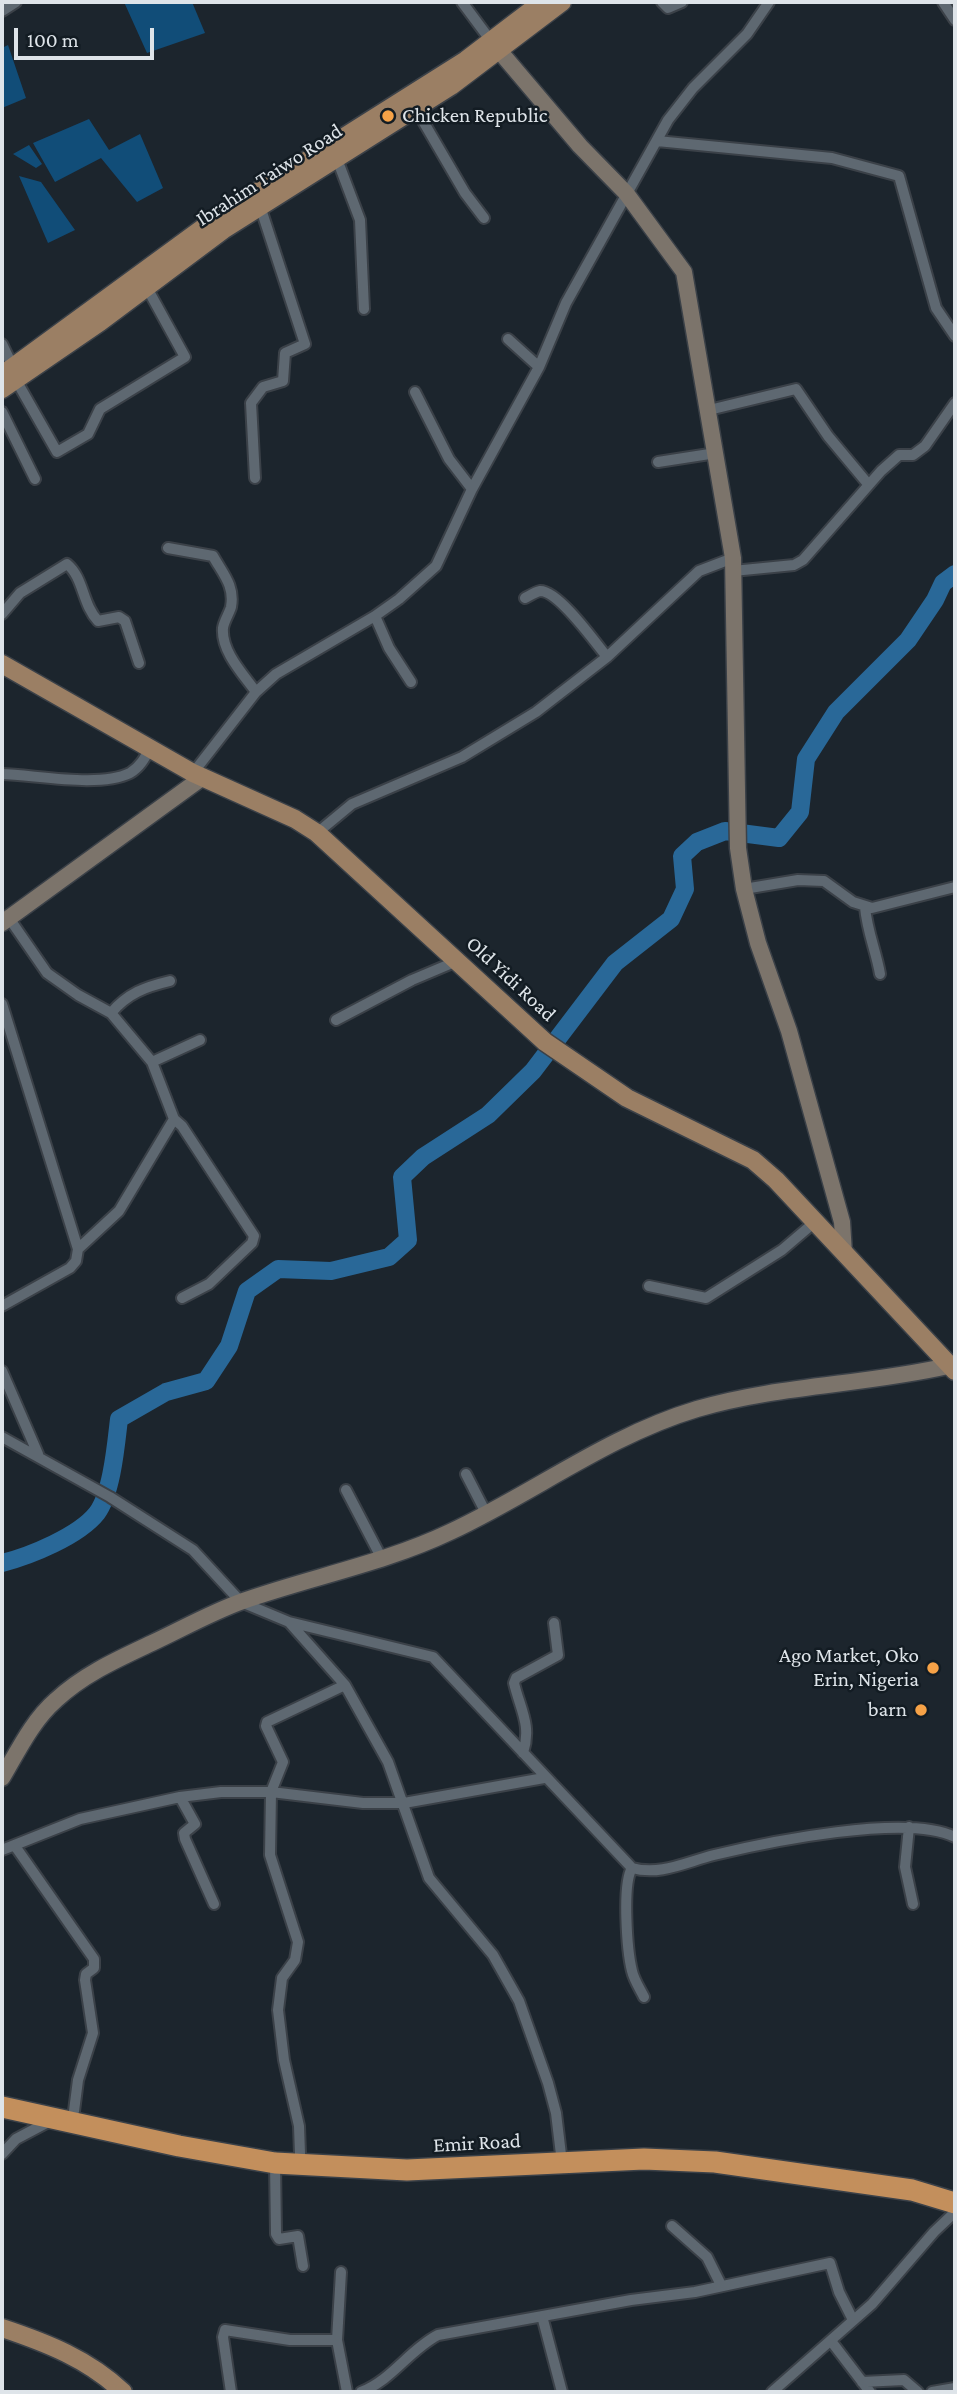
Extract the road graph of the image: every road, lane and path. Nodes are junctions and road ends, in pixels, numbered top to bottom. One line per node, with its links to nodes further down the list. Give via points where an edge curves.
1 (16, 2): 9 (street)
2 (462, 2): 11 (street)
3 (542, 2): 11 (main road, Ibrahim Taiwo Road)
4 (562, 2): 11 (main road, Ibrahim Taiwo Road)
5 (662, 2): 6 (street, via 668,8)
6 (682, 2)
7 (769, 2): 13 (street, via 747,34 681,103)
8 (943, 2): 10 (street)
9 (2, 11)
10 (955, 20)
11 (495, 46): 12 (main road, Ibrahim Taiwo Road); 15 (street); 24 (main road, Ibrahim Taiwo Road, via 222,214)
12 (416, 109): 14 (main road, Ibrahim Taiwo Road); 17 (street, via 458,183)
13 (657, 141): 15 (street); 20 (street, via 832,158 899,176 936,309)
14 (337, 159): 16 (main road, Ibrahim Taiwo Road); 19 (street, via 360,220)
15 (626, 193): 23 (street, via 566,303); 27 (street, via 684,272)
16 (260, 206): 18 (main road, Ibrahim Taiwo Road); 31 (street, via 304,344 285,353 283,380 263,387 251,403)
17 (484, 218)
18 (146, 286): 24 (main road, Ibrahim Taiwo Road); 24 (street, via 186,357 100,409 88,434 57,452)
19 (364, 309)
20 (955, 337)
21 (509, 338): 23 (street)
22 (2, 344): 24 (street)
23 (540, 367): 34 (street)
24 (8, 378)
25 (415, 392): 34 (street, via 449,459)
26 (955, 403): 33 (street, via 925,446 913,454 899,455)
27 (709, 410): 29 (street); 33 (street, via 796,389)
28 (2, 412): 32 (street)
29 (716, 453): 30 (street); 36 (street)
30 (658, 462)
31 (255, 478)
32 (35, 479)
33 (867, 484): 36 (street, via 803,560 794,565)
34 (472, 489): 39 (street, via 436,566)
35 (168, 548): 44 (street, via 213,556 233,589 223,627 225,641)
36 (733, 565): 40 (street, via 699,571); 50 (street, via 738,848)
37 (525, 598): 40 (street, via 538,591 548,593)
38 (2, 614): 41 (street, via 20,593 67,564 74,569 88,611 98,621 119,617 125,621)
39 (375, 616): 43 (street); 44 (street, via 276,674)
40 (607, 657): 48 (street, via 536,712 462,757 352,804)
41 (139, 663)
42 (2, 664): 45 (main road, Old Yidi Road)
43 (411, 682)
44 (256, 692): 47 (street)
45 (150, 748): 46 (street, via 142,764 122,775 88,779); 47 (main road, Old Yidi Road)
46 (2, 774)
47 (198, 775): 48 (main road, Old Yidi Road); 52 (street)
48 (317, 833): 53 (main road, Old Yidi Road)
49 (955, 888): 51 (street)
50 (744, 889): 51 (street, via 798,880 824,881); 64 (street, via 842,1222)
51 (865, 907): 54 (street)
52 (5, 921): 57 (street, via 47,973)
53 (457, 961): 58 (street); 62 (main road, Old Yidi Road, via 551,1046 627,1098 753,1160)
54 (880, 974)
55 (170, 981): 57 (street, via 131,994)
56 (2, 1004): 63 (street)
57 (111, 1013): 60 (street)
58 (336, 1020)
59 (200, 1040): 60 (street)
60 (152, 1062): 61 (street)
61 (173, 1119): 63 (street, via 119,1211); 66 (street, via 254,1236 209,1284)
62 (816, 1221): 64 (main road, Old Yidi Road); 65 (street, via 782,1250 706,1298)
63 (78, 1250): 67 (street, via 70,1268)
64 (844, 1253): 68 (main road, Old Yidi Road)
65 (649, 1286)
66 (182, 1298)
67 (2, 1306)
68 (953, 1367): 74 (street, via 749,1395 695,1410 602,1448)
69 (2, 1371): 71 (street)
70 (2, 1437): 71 (street)
71 (38, 1454): 76 (street, via 192,1550)
72 (466, 1474): 74 (street)
73 (346, 1490): 75 (street)
74 (486, 1513): 75 (street)
75 (381, 1557): 76 (street)
76 (241, 1602): 77 (street); 81 (street, via 81,1680 31,1728)
77 (289, 1622): 79 (street); 80 (street, via 433,1657)
78 (554, 1623): 80 (street, via 558,1655 514,1683 527,1726)
79 (345, 1685): 83 (street, via 267,1722 266,1729 283,1762); 85 (street, via 375,1733)
80 (523, 1753): 82 (street)
81 (2, 1778)
82 (544, 1778): 85 (street); 90 (street)
83 (271, 1791): 84 (street); 85 (street, via 363,1803); 98 (street, via 271,1855 298,1942 295,1960 282,1978 278,2010)
84 (180, 1797): 88 (street, via 80,1819); 91 (street, via 195,1824 184,1833 185,1839)
85 (404, 1803): 99 (street, via 429,1878 493,1955 519,2001 548,2083)
86 (909, 1827): 87 (street, via 939,1829); 90 (street, via 779,1839 669,1868 647,1872); 92 (street, via 905,1867)
87 (955, 1837)
88 (15, 1846): 89 (street); 96 (street, via 94,1959 94,1968 85,1980 93,2033)
89 (2, 1850)
90 (632, 1868): 93 (street, via 625,1884 627,1934 632,1971)
91 (214, 1904)
92 (913, 1904)
93 (644, 1997)
94 (2, 2097): 96 (highway, Emir Road)
95 (2, 2107): 96 (highway, Emir Road)
96 (65, 2115): 97 (street, via 16,2140); 98 (highway, Emir Road); 100 (highway, Emir Road, via 179,2146)
97 (2, 2154)
98 (300, 2154): 99 (highway, Emir Road)
99 (562, 2159): 100 (highway, Emir Road, via 407,2170); 101 (highway, Emir Road, via 641,2150 698,2151 913,2183); 102 (highway, Emir Road, via 743,2164 912,2190)
100 (275, 2163): 105 (street, via 274,2228 279,2239 299,2236)
101 (955, 2194)
102 (955, 2203)
103 (955, 2212): 109 (street)
104 (672, 2226): 107 (street, via 707,2258)
105 (303, 2266)
106 (341, 2272): 112 (street)
107 (721, 2285): 108 (street); 109 (street, via 830,2263)
108 (542, 2316): 116 (street, via 438,2335); 121 (street)
109 (853, 2320): 113 (street)
110 (2, 2328): 118 (main road, via 90,2365)
111 (2, 2338): 117 (main road, via 64,2360)
112 (337, 2340): 119 (street, via 272,2338 225,2329); 120 (street)
113 (831, 2342): 114 (street); 122 (street)
114 (862, 2382): 123 (street); 124 (street, via 904,2381)
115 (955, 2388): 125 (street)
116 (368, 2391)
117 (111, 2392)
118 (123, 2392)
119 (232, 2392)
120 (346, 2392)
121 (562, 2392)
122 (772, 2392)
123 (870, 2392)
124 (919, 2392)
125 (932, 2392)

